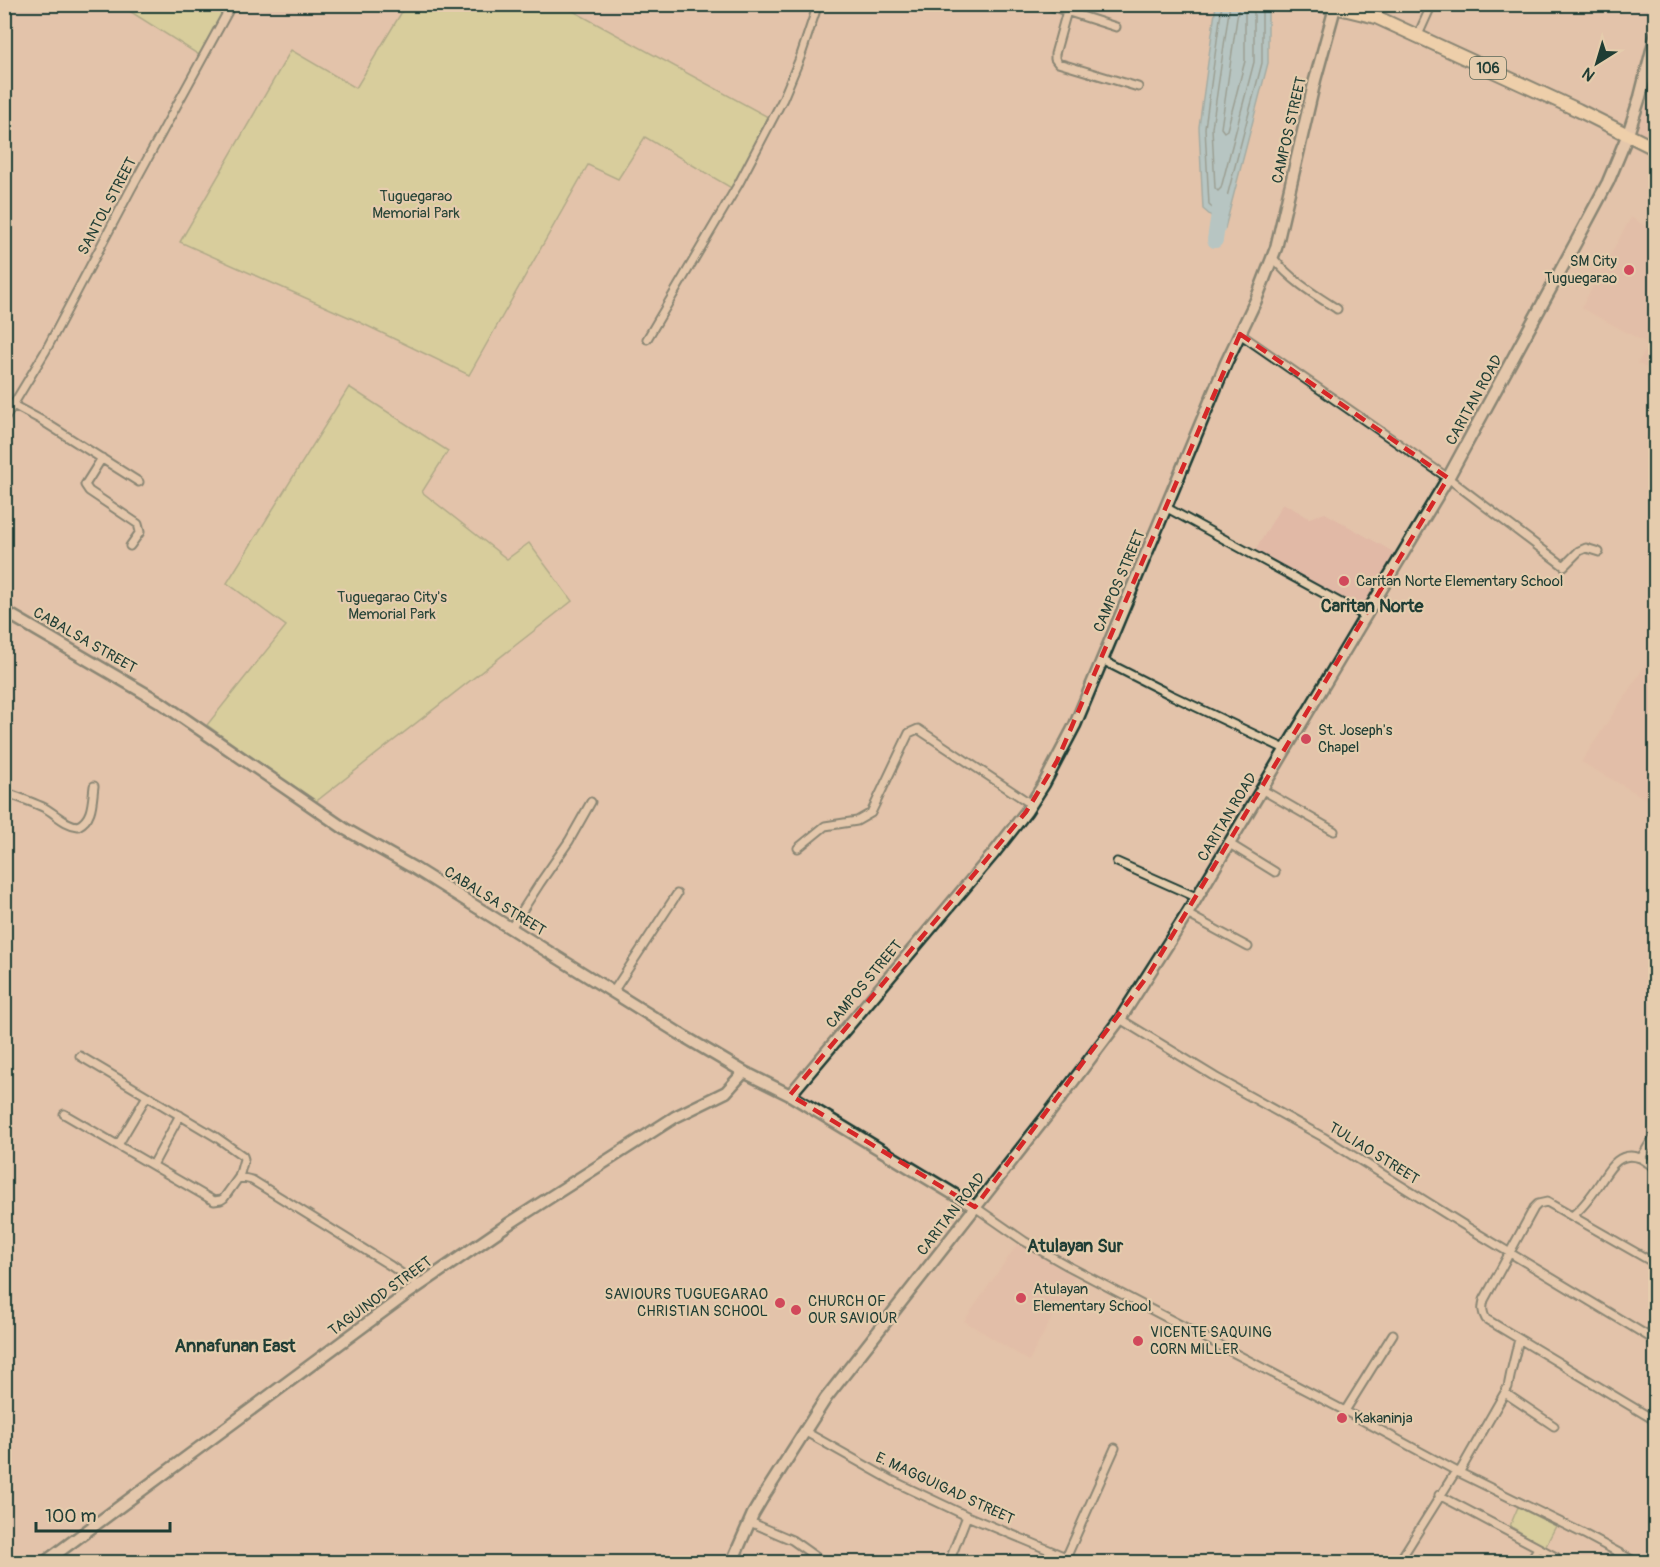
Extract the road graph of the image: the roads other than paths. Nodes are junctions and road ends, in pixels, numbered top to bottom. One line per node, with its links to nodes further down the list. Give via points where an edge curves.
1 (232, 4): 18 (street, SANTOL STREET)
2 (818, 4): 17 (street, via 783,99 739,183)
3 (1044, 4): 7 (street)
4 (1313, 4): 6 (highway, 106)
5 (1432, 4): 10 (street)
6 (1336, 6): 10 (highway, 106); 14 (street, CAMPOS STREET)
7 (1067, 11): 8 (street); 11 (street, via 1054,54 1058,63)
8 (1116, 27)
9 (1656, 34): 12 (street, CARITAN ROAD)
10 (1418, 35): 12 (highway, 106)
11 (1138, 87)
12 (1628, 135): 13 (highway, 106); 21 (street, CARITAN ROAD, via 1608,182)
13 (1656, 149)
14 (1273, 258): 15 (street, via 1292,279); 16 (street, CAMPOS STREET)
15 (1337, 309)
16 (1240, 334): 21 (street); 23 (street, CAMPOS STREET)
17 (647, 339)
18 (13, 405): 19 (street, SANTOL STREET); 20 (street)
19 (4, 420)
20 (102, 458): 22 (street); 24 (street, via 85,485 138,524 140,532)
21 (1448, 478): 25 (street, via 1564,566 1586,548); 27 (street, CARITAN ROAD)
22 (139, 482)
23 (1167, 508): 27 (street); 28 (street, CAMPOS STREET)
24 (130, 546)
25 (1599, 552)
26 (4, 611): 43 (street, CABALSA STREET, via 160,702 345,829)
27 (1365, 616): 29 (street, CARITAN ROAD)
28 (1102, 660): 29 (street); 34 (street, CAMPOS STREET, via 1075,725)
29 (1285, 749): 31 (street, CARITAN ROAD)
30 (94, 786): 32 (street, via 90,812 78,826)
31 (1261, 789): 35 (street); 36 (street, CARITAN ROAD)
32 (4, 792)
33 (591, 802): 43 (street)
34 (1031, 804): 37 (street, via 918,729 909,733 871,813 825,826); 49 (street, CAMPOS STREET)
35 (1334, 831)
36 (1228, 843): 39 (street); 41 (street, CARITAN ROAD)
37 (798, 848)
38 (1117, 862): 41 (street)
39 (1275, 872)
40 (677, 894): 45 (street)
41 (1196, 897): 42 (street, CARITAN ROAD)
42 (1186, 914): 44 (street); 46 (street, CARITAN ROAD)
43 (511, 928): 45 (street, CABALSA STREET)
44 (1248, 947)
45 (613, 992): 48 (street, CABALSA STREET)
46 (1120, 1019): 59 (street, CARITAN ROAD); 61 (street, TULIAO STREET, via 1323,1137)
47 (80, 1056): 50 (street)
48 (744, 1072): 49 (street, CABALSA STREET); 63 (street, TAGUINOD STREET, via 726,1092 665,1124)
49 (789, 1095): 59 (street, CABALSA STREET)
50 (147, 1096): 52 (street); 54 (street)
51 (64, 1114): 54 (street)
52 (180, 1115): 56 (street); 58 (street, via 243,1155)
53 (1656, 1133): 55 (street)
54 (118, 1144): 56 (street)
55 (1641, 1158): 57 (street); 60 (street, via 1628,1156 1616,1161)
56 (153, 1165): 58 (street, via 218,1201)
57 (1656, 1168)
58 (239, 1177): 63 (street, via 252,1180)
59 (975, 1207): 68 (street, via 1068,1266); 71 (street, CARITAN ROAD)
60 (1572, 1216): 61 (street, via 1547,1202 1538,1204); 62 (street)
61 (1510, 1253): 65 (street, via 1484,1300 1483,1313 1486,1319); 66 (street, TULIAO STREET)
62 (1656, 1264)
63 (419, 1286): 80 (street, TAGUINOD STREET)
64 (1393, 1334): 68 (street)
65 (1520, 1339): 67 (street); 69 (street)
66 (1656, 1341)
67 (1505, 1393): 70 (street); 73 (street)
68 (1345, 1411): 73 (street)
69 (1656, 1421)
70 (1554, 1426)
71 (804, 1431): 75 (street, E. MAGGUIGAD STREET, via 893,1481); 76 (street, CARITAN ROAD)
72 (1115, 1448): 79 (street)
73 (1457, 1472): 74 (street); 88 (street)
74 (1439, 1495): 77 (street); 86 (street)
75 (967, 1516): 79 (street, E. MAGGUIGAD STREET); 84 (street)
76 (750, 1522): 82 (street, CARITAN ROAD); 83 (street, via 792,1540)
77 (1538, 1548): 78 (street); 87 (street)
78 (1556, 1557)
79 (1066, 1558): 85 (street, E. MAGGUIGAD STREET)
80 (50, 1559): 81 (street)
81 (66, 1563)
82 (732, 1563)
83 (823, 1563)
84 (949, 1563)
85 (1078, 1563)
86 (1400, 1563)
87 (1530, 1563)
88 (1636, 1563)

